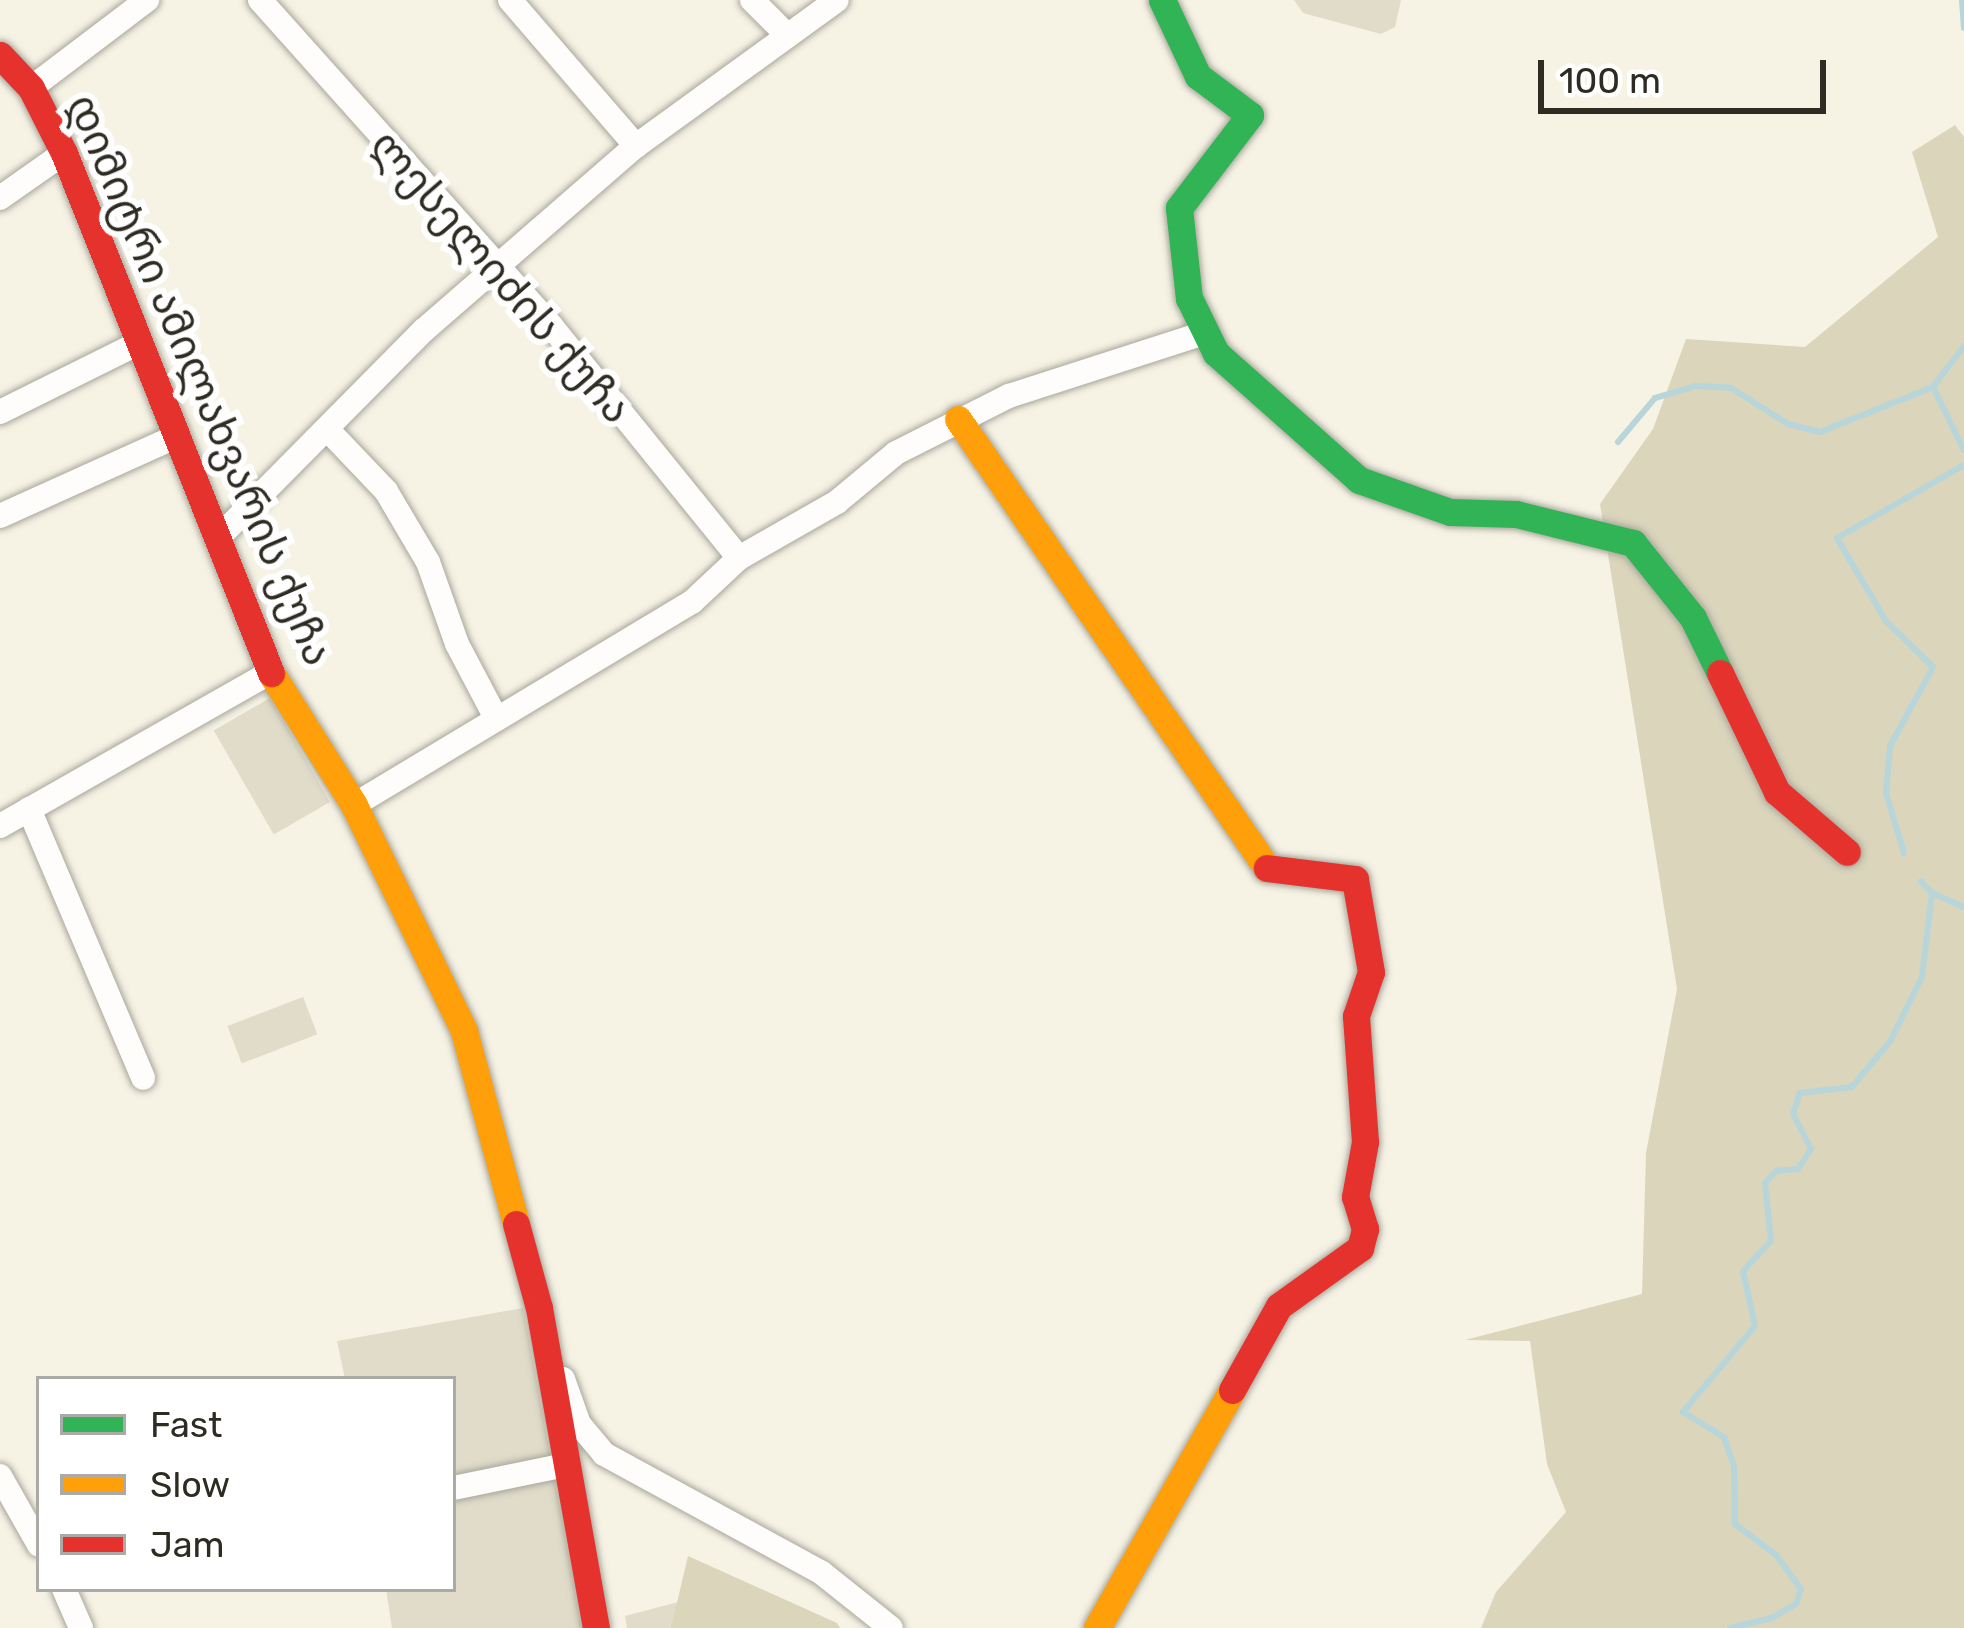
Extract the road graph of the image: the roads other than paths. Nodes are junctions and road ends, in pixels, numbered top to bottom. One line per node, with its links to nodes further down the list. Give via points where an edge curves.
1 (147, 0): 9 (street)
2 (260, 0): 13 (street, ლესელიძის ქუჩა)
3 (509, 0): 10 (street)
4 (752, 0): 7 (street)
5 (837, 0): 7 (street)
6 (1162, 0): 14 (street, via 1198,76 1250,115 1179,208 1180,254)
7 (787, 35): 10 (street)
8 (0, 55): 9 (street, დიმიტრი ამილახვარის ქუჩა)
9 (31, 88): 11 (street, დიმიტრი ამილახვარის ქუჩა)
10 (636, 146): 13 (street)
11 (64, 153): 12 (street); 15 (street, დიმიტრი ამილახვარის ქუჩა)
12 (0, 198)
13 (498, 269): 18 (street, via 424,330); 22 (street, ლესელიძის ქუჩა)
14 (1204, 333): 17 (street); 28 (street, via 1233,373 1359,480 1450,512 1516,514 1633,543 1694,618 1777,792)
15 (139, 343): 16 (street); 19 (street, დიმიტრი ამილახვარის ქუჩა)
16 (0, 412)
17 (958, 419): 22 (street); 39 (street, via 1271,874 1355,880 1371,972 1356,1016 1365,1142 1355,1197 1365,1229 1360,1249 1279,1306)
18 (327, 429): 21 (street); 24 (street, via 386,491 428,562 457,644)
19 (175, 437): 20 (street); 21 (street, დიმიტრი ამილახვარის ქუჩა)
20 (0, 517)
21 (217, 539): 23 (street, დიმიტრი ამილახვარის ქუჩა)
22 (739, 558): 24 (street, via 692,602)
23 (271, 672): 25 (street, დიმიტრი ამილახვარის ქუჩა); 26 (street)
24 (496, 718): 25 (street, via 463,746)
25 (354, 805): 30 (street, დიმიტრი ამილახვარის ქუჩა, via 464,1030)
26 (29, 809): 27 (street); 29 (street)
27 (0, 826)
28 (1846, 852)
29 (142, 1078)
30 (539, 1308): 31 (street, დიმიტრი ამილახვარის ქუჩა); 38 (street, via 592,1443 822,1573)
31 (565, 1465): 33 (street); 37 (street, დიმიტრი ამილახვარის ქუჩა)
32 (0, 1476): 34 (street)
33 (456, 1487)
34 (36, 1540)
35 (65, 1592): 36 (street)
36 (81, 1628)
37 (596, 1628)
38 (891, 1628)
39 (1097, 1628)

